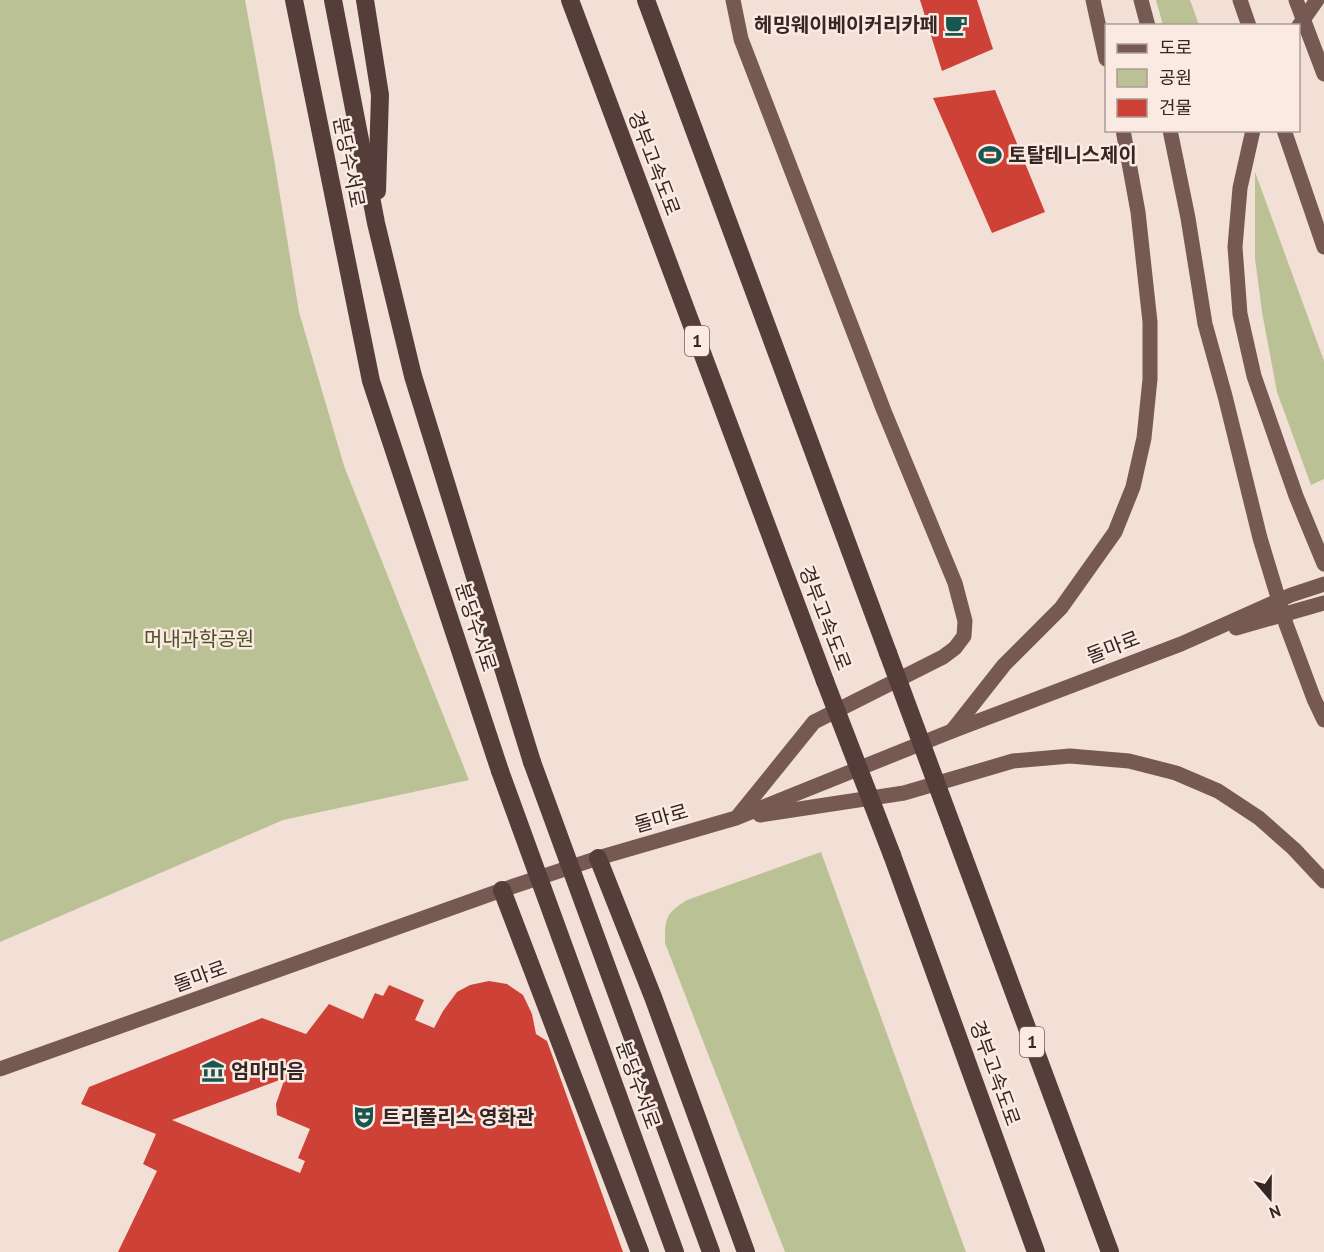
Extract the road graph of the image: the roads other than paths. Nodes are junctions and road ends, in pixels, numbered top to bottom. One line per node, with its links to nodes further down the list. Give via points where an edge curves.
1 (294, 0): 37 (highway, 분당수서로, bridge, via 371,381 500,771)
2 (333, 0): 21 (highway, 분당수서로)
3 (365, 0): 21 (highway, via 380,95)
4 (570, 0): 40 (highway, 경부고속도로 / 1, bridge, via 892,855)
5 (646, 0): 41 (highway, 1, bridge)
6 (733, 0): 31 (main road, via 741,39 884,411 955,583 965,621 964,636 943,657 814,722)
7 (1093, 0): 15 (main road)
8 (1141, 0): 12 (main road)
9 (1240, 0): 13 (main road)
10 (1296, 0): 16 (main road)
11 (1317, 0): 14 (main road, bridge)
12 (1147, 24)
13 (1248, 24)
14 (1300, 26)
15 (1105, 51)
16 (1324, 74)
17 (1123, 132): 30 (main road, via 1138,212 1150,322 1144,438 1133,487 1115,532 1061,608 1004,665)
18 (1170, 132): 29 (main road, bridge, via 1205,324 1260,538 1286,624)
19 (1253, 132): 23 (main road, via 1240,188 1235,247 1240,314 1254,376)
20 (1285, 132): 22 (main road)
21 (376, 223): 38 (highway, 분당수서로, bridge, via 412,376 532,762)
22 (1324, 247)
23 (1324, 564)
24 (1324, 573): 26 (main road)
25 (1324, 584): 26 (main road, 돌마로)
26 (1291, 595): 28 (main road, 돌마로)
27 (1324, 603): 28 (main road)
28 (1181, 644): 30 (main road, 돌마로)
29 (1324, 720)
30 (952, 730): 31 (main road, 돌마로)
31 (736, 818): 32 (main road, 돌마로); 33 (main road, via 904,793 1013,761 1070,756 1129,761 1176,773 1218,791 1259,818)
32 (598, 858): 34 (main road, 돌마로); 39 (highway)
33 (1324, 881)
34 (502, 890): 35 (main road, 돌마로); 36 (highway)
35 (0, 1070)
36 (640, 1252)
37 (675, 1252)
38 (711, 1252)
39 (746, 1252)
40 (1036, 1252)
41 (1110, 1252)

